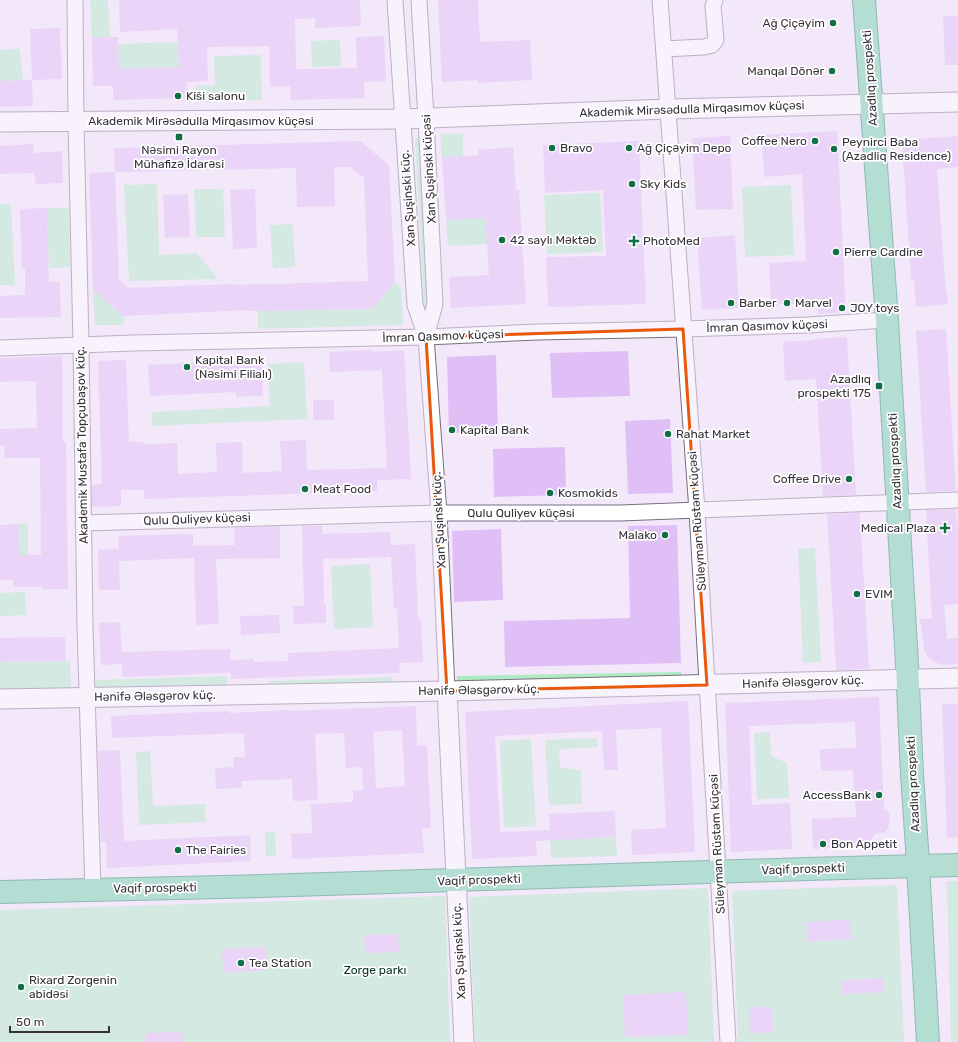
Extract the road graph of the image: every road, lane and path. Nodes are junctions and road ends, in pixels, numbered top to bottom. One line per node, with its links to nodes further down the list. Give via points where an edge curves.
1 (75, 0): 14 (street, Akademik Mustafa Topçubaşov küç.)
2 (396, 0): 12 (street, Xan Şuşinski küç.)
3 (419, 0): 11 (street, Xan Şuşinski küçəsi)
4 (660, 0): 7 (street, Süleyman Rüstəm küçəsi)
5 (715, 0): 7 (street, via 713,6 716,40 712,45)
6 (864, 0): 9 (main road, Azadlıq prospekti)
7 (664, 49): 10 (street, Süleyman Rüstəm küçəsi)
8 (958, 102): 9 (street, Akademik Mirəsədulla Mirqasımov küçəsi)
9 (871, 104): 10 (street, Akademik Mirəsədulla Mirqasımov küçəsi); 15 (main road, Azadlıq prospekti)
10 (668, 109): 11 (street, Akademik Mirəsədulla Mirqasımov küçəsi); 16 (street, Süleyman Rüstəm küçəsi)
11 (426, 118): 12 (street, Akademik Mirəsədulla Mirqasımov küçəsi); 17 (street, Xan Şuşinski küçəsi, via 434,304)
12 (403, 119): 14 (street, Akademik Mirəsədulla Mirqasımov küçəsi); 17 (street, Xan Şuşinski küç., via 415,305)
13 (0, 122): 14 (street, Akademik Mirəsədulla Mirqasımov küçəsi)
14 (76, 122): 18 (street, Akademik Mustafa Topçubaşov küç.)
15 (887, 320): 16 (street, İmran Qasımov küçəsi); 21 (main road, Azadlıq prospekti)
16 (683, 329): 17 (street, İmran Qasımov küçəsi); 22 (street, Süleyman Rüstəm küçəsi)
17 (426, 337): 18 (street, İmran Qasımov küçəsi); 23 (street, Xan Şuşinski küç.)
18 (81, 345): 19 (street, İmran Qasımov küçəsi); 24 (street, Akademik Mustafa Topçubaşov küç.)
19 (0, 348)
20 (958, 500): 21 (street, Qulu Quliyev küçəsi)
21 (898, 503): 22 (street, Qulu Quliyev küçəsi); 26 (main road, Azadlıq prospekti)
22 (697, 511): 23 (street, Qulu Quliyev küçəsi); 27 (street, Süleyman Rüstəm küçəsi)
23 (439, 513): 24 (street, Qulu Quliyev küçəsi); 28 (street, Xan Şuşinski küç.)
24 (83, 523): 29 (street, Akademik Mustafa Topçubaşov küç.)
25 (958, 678): 26 (street, Hənifə Ələsgərov küç.)
26 (907, 679): 27 (street, Hənifə Ələsgərov küç.); 32 (main road, Azadlıq prospekti)
27 (707, 685): 28 (street, Hənifə Ələsgərov küç.); 33 (street, Süleyman Rüstəm küçəsi)
28 (447, 691): 29 (street, Hənifə Ələsgərov küç.); 34 (street, Xan Şuşinski küç.)
29 (86, 698): 30 (street, Hənifə Ələsgərov küç.); 35 (street, Akademik Mustafa Topçubaşov küç.)
30 (0, 699)
31 (958, 865): 32 (main road, Vaqif prospekti)
32 (918, 866): 33 (main road, Vaqif prospekti); 39 (main road, Azadlıq prospekti)
33 (718, 872): 34 (main road, Vaqif prospekti); 38 (street, Süleyman Rüstəm küçəsi)
34 (456, 880): 35 (main road, Vaqif prospekti); 37 (street, Xan Şuşinski küç.)
35 (93, 890): 36 (main road, Vaqif prospekti)
36 (0, 892)
37 (464, 1042)
38 (728, 1042)
39 (928, 1042)

